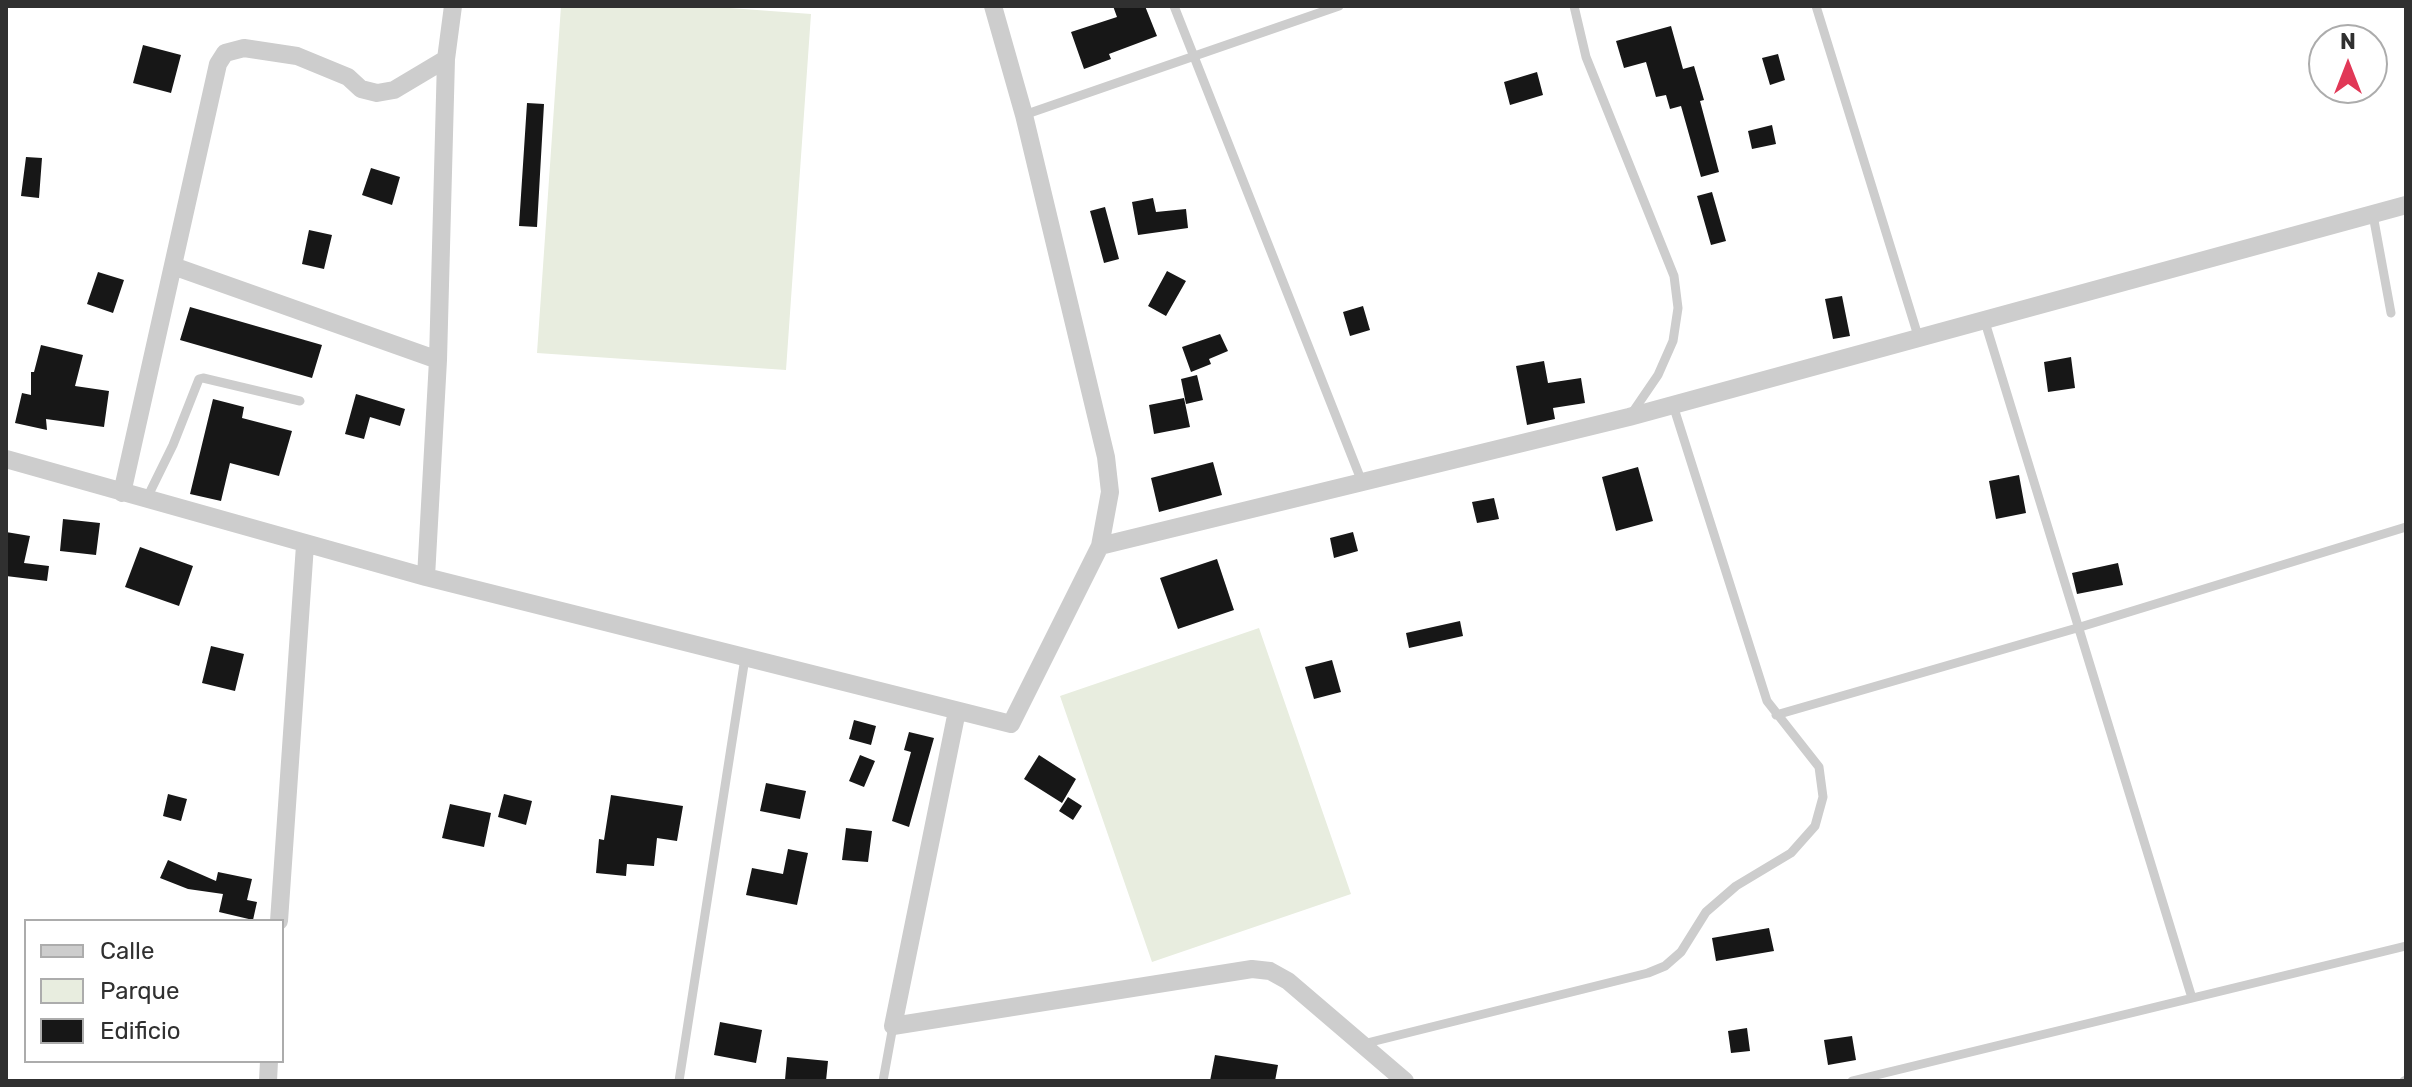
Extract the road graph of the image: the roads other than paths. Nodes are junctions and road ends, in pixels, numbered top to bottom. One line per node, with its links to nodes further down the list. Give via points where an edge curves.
1 (453, 6): 8 (street)
2 (993, 6): 9 (street)
3 (1174, 6): 7 (lane)
4 (1339, 6): 7 (lane)
5 (1574, 6): 19 (lane, via 1586,57 1674,276 1678,308 1673,341 1658,375)
6 (1816, 6): 15 (lane)
7 (1194, 56): 9 (lane); 21 (lane)
8 (446, 59): 12 (street, via 394,90 377,93 297,56 244,48 225,53 218,64); 16 (street)
9 (1024, 115): 26 (street, via 1108,470 1110,492)
10 (2406, 205): 11 (street)
11 (2373, 215): 13 (lane); 14 (street)
12 (173, 266): 16 (street); 22 (street)
13 (2391, 313)
14 (1985, 322): 15 (street); 28 (lane)
15 (1919, 339): 18 (street)
16 (438, 360): 27 (street)
17 (300, 401): 23 (lane, via 199,379)
18 (1673, 405): 19 (street); 31 (lane, via 1767,701)
19 (1629, 417): 21 (street)
20 (6, 459): 22 (street)
21 (1362, 482): 26 (street)
22 (122, 493): 23 (street)
23 (146, 500): 25 (street)
24 (2406, 527): 28 (lane)
25 (305, 545): 27 (street); 32 (street)
26 (1100, 546): 30 (street, via 1011,724)
27 (426, 577): 29 (street)
28 (2077, 628): 31 (lane); 34 (lane)
29 (745, 658): 30 (street); 37 (lane)
30 (957, 711): 35 (street)
31 (1776, 715): 36 (lane, via 1819,767 1823,797 1815,826 1791,853 1736,886 1706,912 1681,952 1665,966)
32 (279, 919)
33 (2406, 946): 34 (lane)
34 (2192, 998): 40 (lane)
35 (893, 1026): 36 (street, via 1252,969 1288,981); 38 (lane)
36 (1363, 1044): 39 (street)
37 (679, 1081)
38 (883, 1081)
39 (1405, 1081)
40 (1852, 1081)

